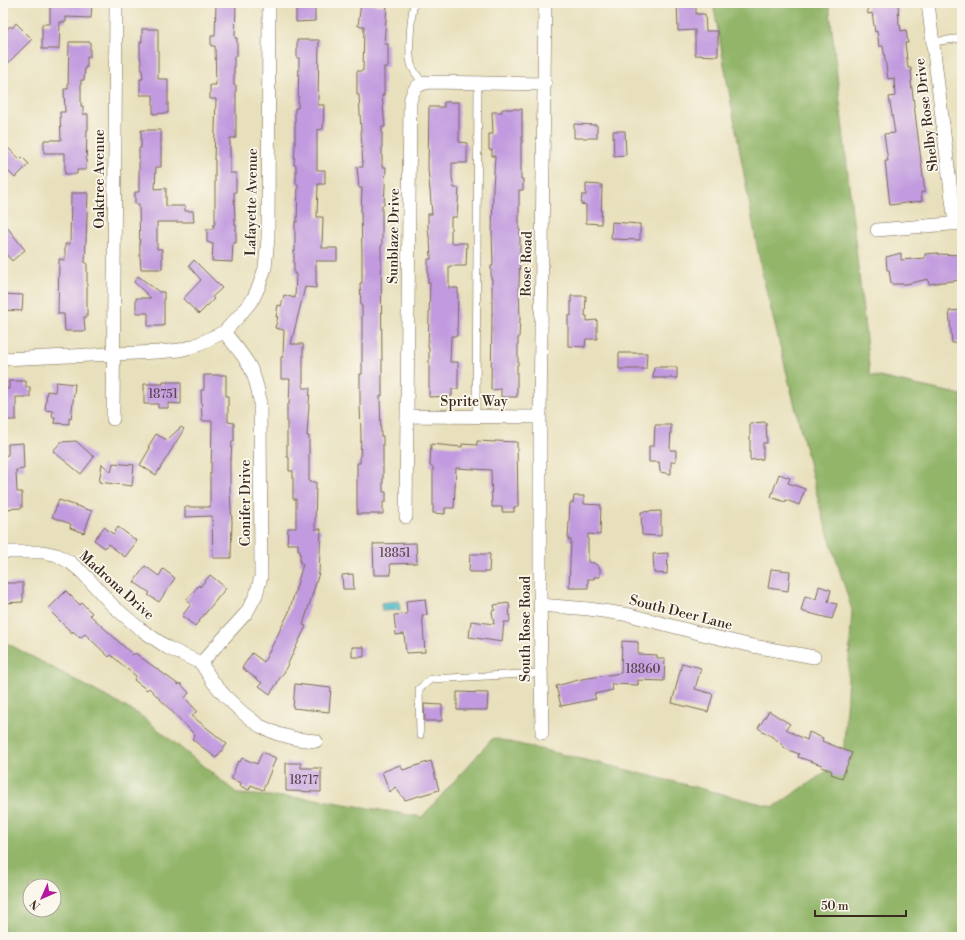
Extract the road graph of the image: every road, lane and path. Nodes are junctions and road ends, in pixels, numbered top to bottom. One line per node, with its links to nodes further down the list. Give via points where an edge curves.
1 (116, 3): 14 (street, Oaktree Avenue)
2 (269, 3): 13 (street, Lafayette Avenue, via 267,254 265,268 253,299)
3 (414, 3): 9 (lane, via 411,64)
4 (545, 3): 10 (street, Rose Road)
5 (928, 3): 7 (street, Shelby Rose Drive)
6 (962, 38): 7 (lane)
7 (933, 42): 11 (street, Shelby Rose Drive)
8 (478, 82): 9 (street); 10 (street); 17 (lane)
9 (423, 83): 16 (street, Sunblaze Drive, via 416,87 410,102)
10 (545, 84): 18 (street, Rose Road)
11 (958, 223): 12 (street)
12 (877, 230)
13 (224, 332): 14 (street, Lafayette Avenue, via 180,350); 25 (street, Conifer Drive, via 250,367 260,400 261,578 247,612)
14 (113, 355): 15 (street, Lafayette Avenue); 19 (street, Oaktree Avenue)
15 (3, 359)
16 (407, 416): 17 (street, Sprite Way); 20 (street, Sunblaze Drive)
17 (476, 417): 18 (street, Sprite Way)
18 (540, 417): 21 (street, Rose Road)
19 (113, 419)
20 (406, 517)
21 (540, 525): 23 (street, South Rose Road)
22 (3, 552): 25 (street, Madrona Drive, via 44,552 57,555 82,572 113,606 139,628 168,648)
23 (540, 605): 24 (street, South Deer Lane, via 630,615 740,643); 26 (street, South Rose Road)
24 (814, 657)
25 (201, 663): 29 (street, via 225,696 260,726 278,734)
26 (541, 673): 27 (street, South Rose Road); 28 (lane, via 431,678 419,688)
27 (542, 733)
28 (420, 735)
29 (316, 741)

